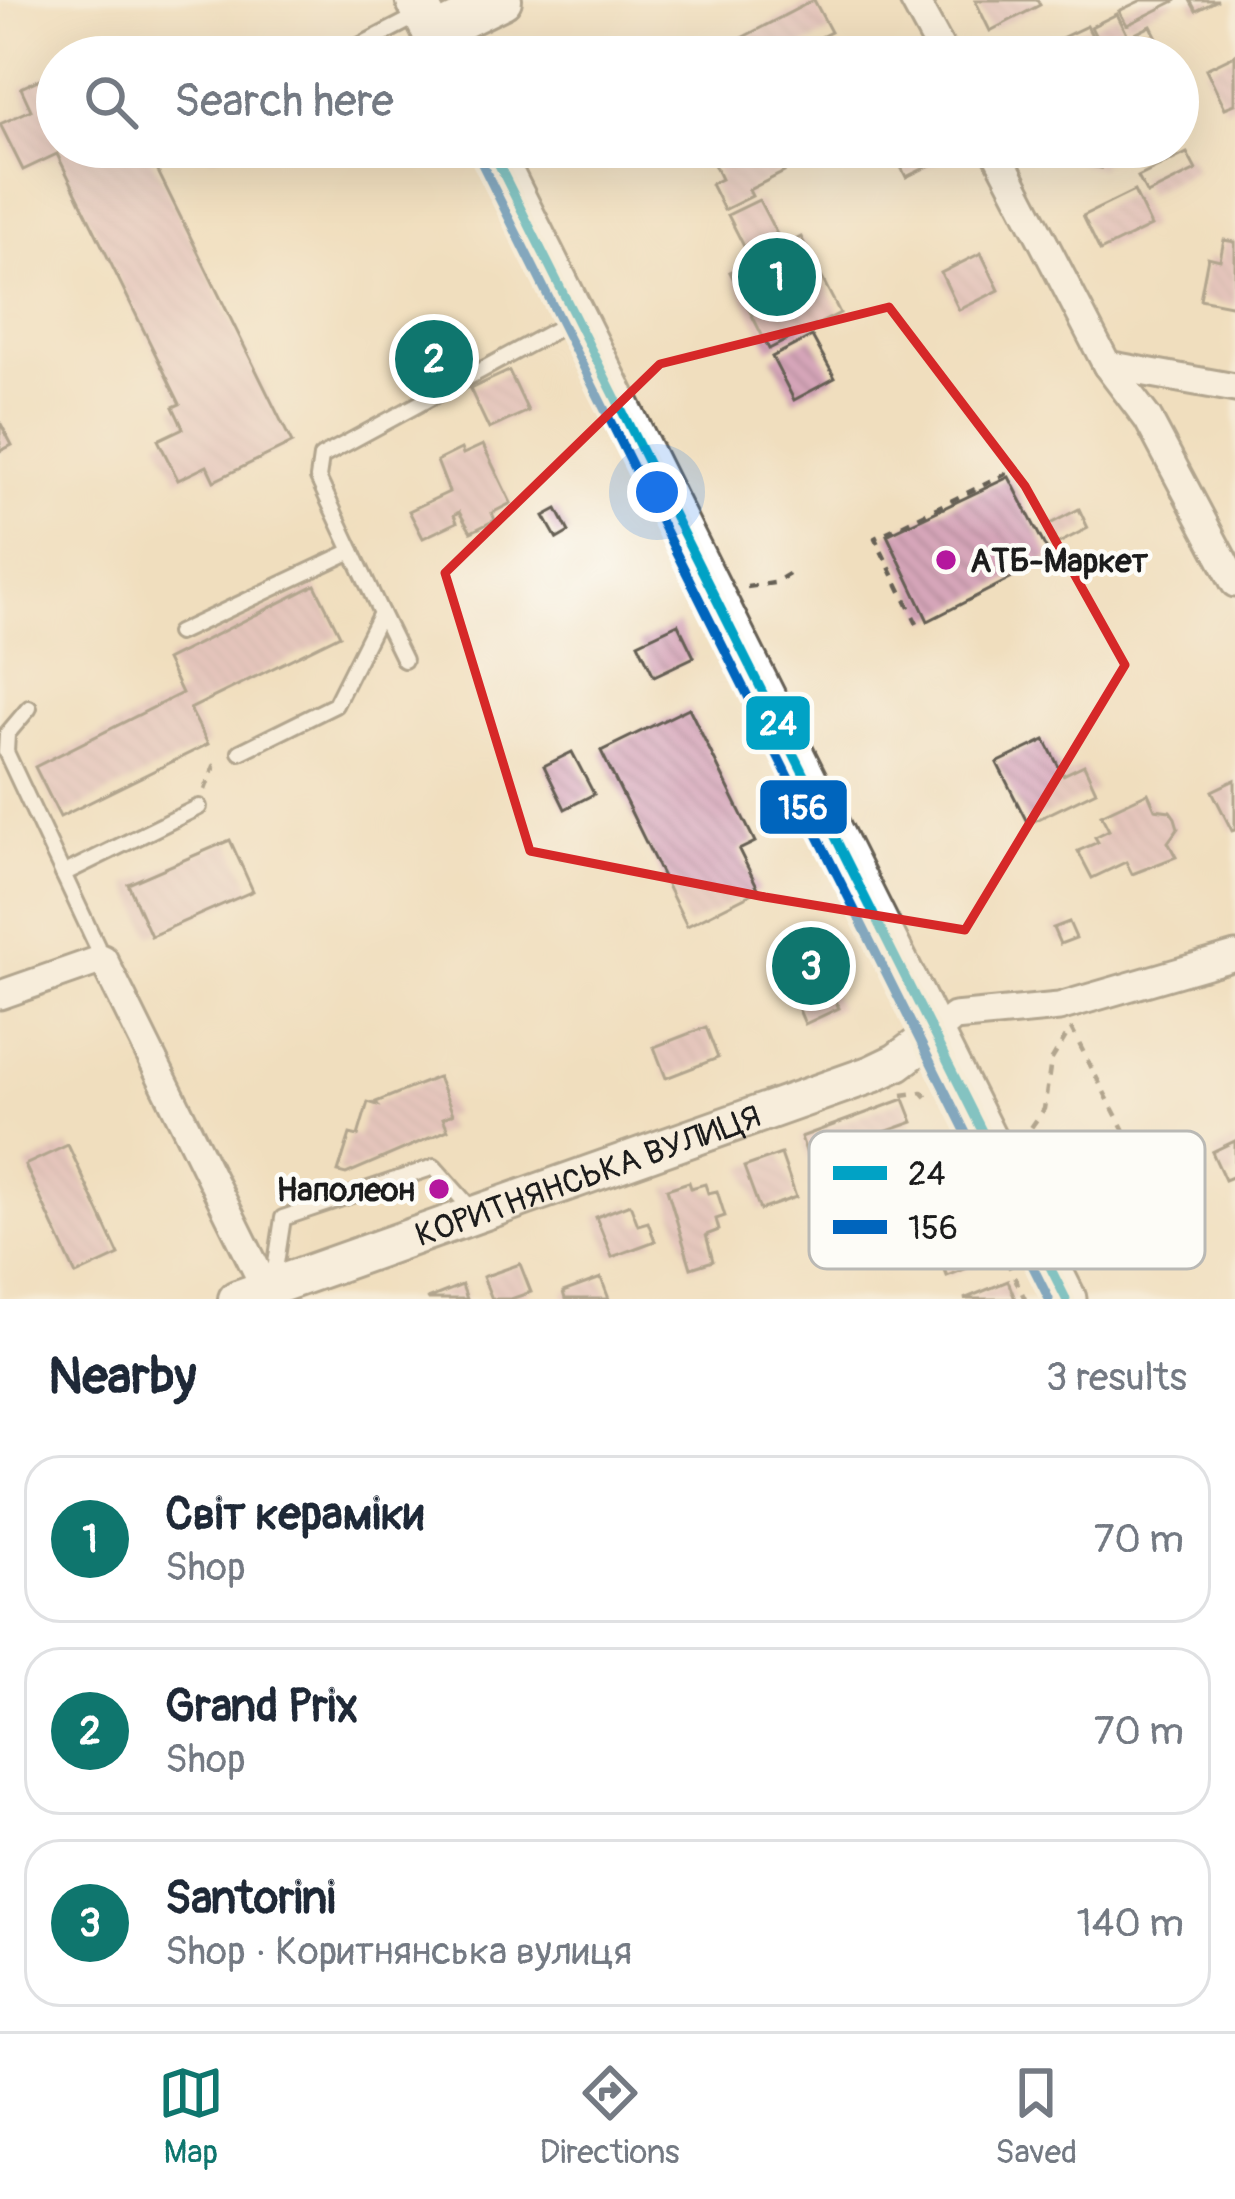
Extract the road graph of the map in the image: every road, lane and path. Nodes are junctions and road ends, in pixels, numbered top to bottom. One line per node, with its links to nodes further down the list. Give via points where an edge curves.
1 (502, 0): 3 (street)
2 (914, 0): 5 (street)
3 (429, 26): 4 (lane)
4 (400, 36)
5 (934, 36)
6 (501, 168): 8 (main road)
7 (1005, 168): 9 (street)
8 (577, 319): 12 (lane, via 321,457 318,478); 28 (main road)
9 (1107, 365): 10 (street); 14 (street, via 1148,419)
10 (1235, 388)
11 (1007, 467): 17 (path, via 875,538)
12 (352, 551): 16 (lane); 18 (lane)
13 (789, 574): 15 (path)
14 (1235, 584)
15 (735, 587)
16 (381, 613): 19 (lane); 21 (lane, via 335,705)
17 (917, 624)
18 (178, 633)
19 (404, 660)
20 (29, 708): 23 (lane, via 7,734 6,752)
21 (240, 752): 22 (path, via 214,766)
22 (199, 807): 23 (lane)
23 (63, 874): 25 (lane)
24 (1235, 956): 27 (street)
25 (103, 959): 26 (street); 37 (street)
26 (0, 995)
27 (1065, 1018): 28 (street, via 954,1017); 32 (path, via 1044,1109); 33 (path)
28 (933, 1035): 29 (street, КОРИТНЯНСЬКА ВУЛИЦЯ); 31 (main road)
29 (872, 1074): 30 (path, via 881,1098 922,1092); 34 (street, КОРИТНЯНСЬКА ВУЛИЦЯ)
30 (933, 1105)
31 (968, 1131)
32 (1029, 1131)
33 (1124, 1131)
34 (477, 1214): 37 (street, КОРИТНЯНСЬКА ВУЛИЦЯ); 37 (lane, via 434,1167 284,1218)
35 (1015, 1269): 38 (path)
36 (1047, 1269): 39 (main road)
37 (259, 1292)
38 (1025, 1299)
39 (1066, 1299)

